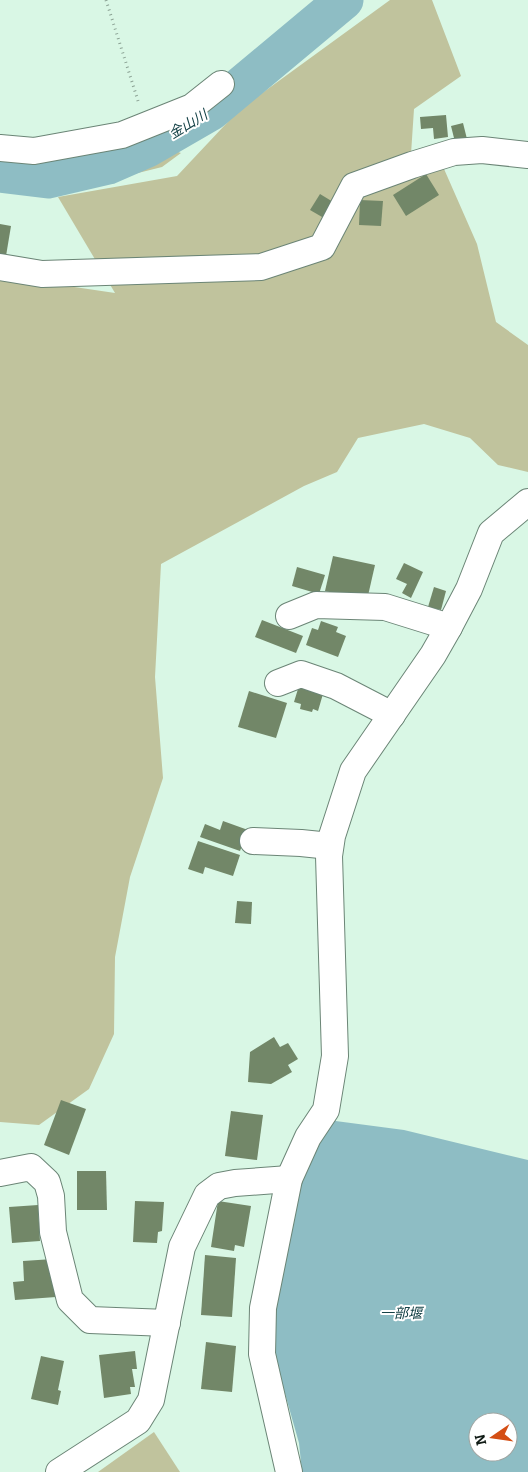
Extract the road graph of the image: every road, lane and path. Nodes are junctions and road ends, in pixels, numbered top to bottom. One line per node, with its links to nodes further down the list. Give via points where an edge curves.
1 (106, 0): 3 (path)
2 (221, 84): 3 (street, via 192,107)
3 (146, 126): 4 (street, via 122,135 34,151)
4 (0, 148)
5 (528, 155): 6 (street, via 482,150 454,152 354,186 322,247 261,267 42,274)
6 (0, 267)
7 (528, 502): 9 (street, via 490,533 469,590)
8 (289, 616): 9 (street, via 316,606 385,607)
9 (449, 627): 11 (street)
10 (278, 683): 11 (street, via 301,674 336,686)
11 (392, 715): 13 (street, via 353,771)
12 (254, 841): 13 (street)
13 (330, 846): 15 (street, via 335,1056 326,1110 308,1137)
14 (0, 1173): 16 (street, via 31,1167 47,1182 54,1232 70,1300 90,1320)
15 (288, 1179): 16 (street, via 219,1186 207,1195 182,1247); 18 (street, via 263,1308 262,1354)
16 (167, 1323): 17 (street, via 151,1400 138,1421)
17 (59, 1472)
18 (289, 1472)

